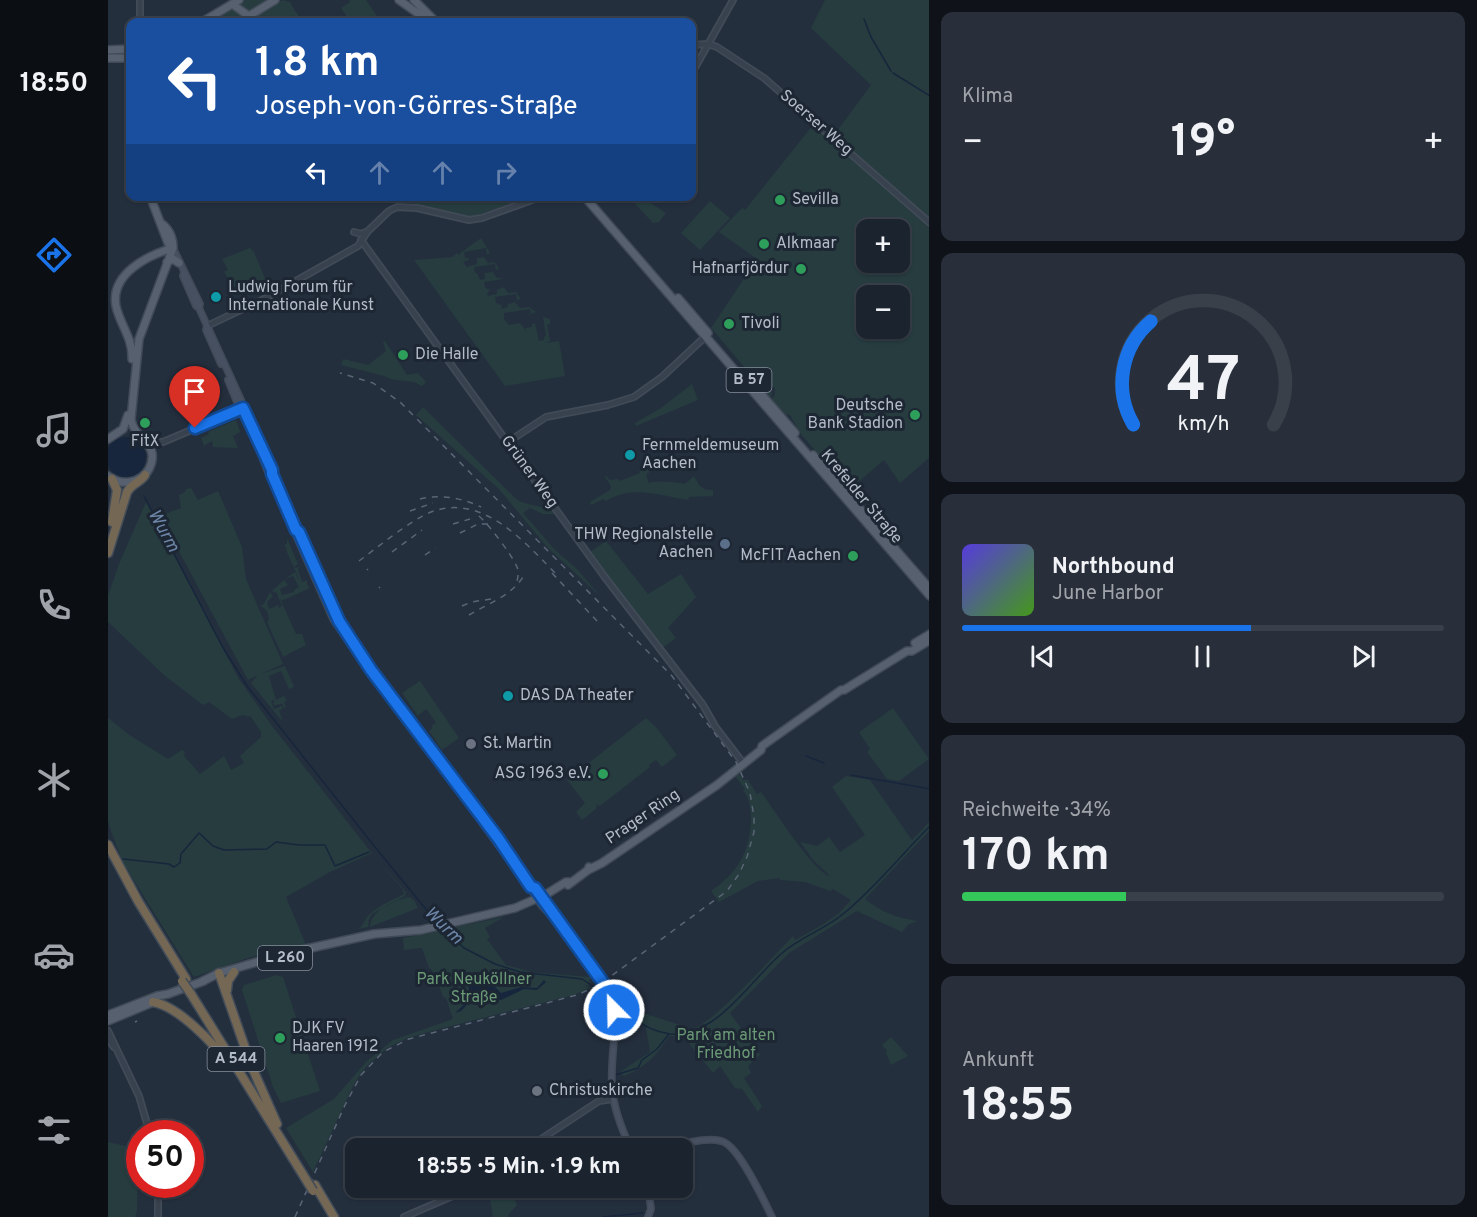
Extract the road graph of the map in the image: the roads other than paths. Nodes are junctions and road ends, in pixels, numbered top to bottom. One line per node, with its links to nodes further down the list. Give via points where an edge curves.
1 (140, 0): 7 (street)
2 (275, 0): 8 (main road)
3 (399, 0): 13 (main road)
4 (414, 0): 14 (main road)
5 (733, 0): 15 (street)
6 (236, 2): 8 (main road); 11 (main road)
7 (141, 13): 9 (street); 10 (street)
8 (249, 16): 12 (main road)
9 (140, 18)
10 (143, 18)
11 (209, 18)
12 (246, 18)
13 (424, 18)
14 (432, 18)
15 (708, 44): 16 (street); 23 (street); 28 (street, Soerser Weg, via 764,78)
16 (696, 45)
17 (126, 49): 18 (main road)
18 (108, 50)
19 (108, 58): 20 (main road)
20 (122, 58): 21 (main road); 22 (main road)
21 (126, 58)
22 (126, 60)
23 (696, 66)
24 (152, 201): 32 (main road)
25 (528, 201): 29 (street, via 472,220 397,207)
26 (588, 201): 37 (main road, Krefelder Straße / B 57)
27 (594, 201): 37 (main road, Krefelder Straße / B 57)
28 (929, 222)
29 (368, 231): 30 (street); 31 (street)
30 (354, 232)
31 (361, 240): 36 (street, via 358,246 288,286); 44 (street, Grüner Weg)
32 (173, 248): 33 (main road); 34 (main road); 35 (main road)
33 (159, 253): 34 (main road); 38 (main road, via 132,268 118,288 116,304)
34 (166, 263): 35 (main road, via 173,259); 39 (main road)
35 (179, 263): 36 (main road)
36 (207, 327): 40 (main road)
37 (707, 335): 44 (street, via 634,397 546,417); 50 (main road, Krefelder Straße / B 57); 51 (main road, Krefelder Straße / B 57)
38 (130, 339): 39 (main road); 41 (main road, via 128,417 123,429)
39 (139, 339): 42 (main road, via 131,419 134,431)
40 (242, 406): 43 (street); 58 (main road, via 321,586 357,652)
41 (110, 437): 42 (main road, via 127,432)
42 (144, 439): 43 (street); 45 (main road)
43 (163, 442): 45 (street)
44 (508, 442): 55 (street, Grüner Weg)
45 (152, 454): 46 (main road)
46 (145, 475): 47 (main road, via 129,482); 49 (highway, via 127,492)
47 (110, 478): 48 (highway, via 116,496)
48 (108, 536)
49 (108, 553)
50 (929, 588)
51 (929, 595)
52 (929, 635): 54 (main road, Prager Ring / L 260)
53 (929, 641): 54 (main road, Prager Ring / L 260)
54 (908, 651): 55 (main road, Prager Ring / L 260, via 844,690)
55 (743, 763): 58 (main road, Prager Ring / L 260, via 717,785)
56 (108, 845): 62 (highway, A 544)
57 (108, 855): 62 (highway, A 544)
58 (541, 900): 59 (main road, L 260, via 441,927); 71 (main road, via 612,998)
59 (336, 944): 60 (main road, L 260); 61 (main road, L 260, via 261,960)
60 (234, 972): 61 (main road, L 260); 63 (highway)
61 (220, 975): 63 (highway); 64 (main road, L 260)
62 (184, 980): 65 (highway, A 544, bridge)
63 (226, 993): 73 (highway)
64 (168, 994): 66 (main road, L 260); 67 (highway, via 165,1000); 68 (main road, L 260)
65 (193, 994): 70 (highway, A 544); 73 (highway, A 544)
66 (153, 1002): 67 (highway); 68 (main road, L 260)
67 (169, 1007): 70 (highway, via 215,1047)
68 (111, 1015): 69 (street)
69 (109, 1035): 72 (street, via 139,1096)
70 (253, 1094): 73 (highway, A 544)
71 (613, 1099): 74 (street, via 598,1101); 75 (main road)
72 (146, 1120)
73 (275, 1125): 77 (highway, A 544, bridge)
74 (542, 1138)
75 (627, 1138)
76 (693, 1144): 86 (main road, via 725,1142 751,1174)
77 (314, 1188): 82 (highway, A 544); 83 (highway, A 544)
78 (158, 1198): 81 (street)
79 (448, 1198): 84 (street)
80 (650, 1198): 85 (main road)
81 (158, 1217)
82 (330, 1217)
83 (334, 1217)
84 (404, 1217)
85 (648, 1217)
86 (772, 1217)

